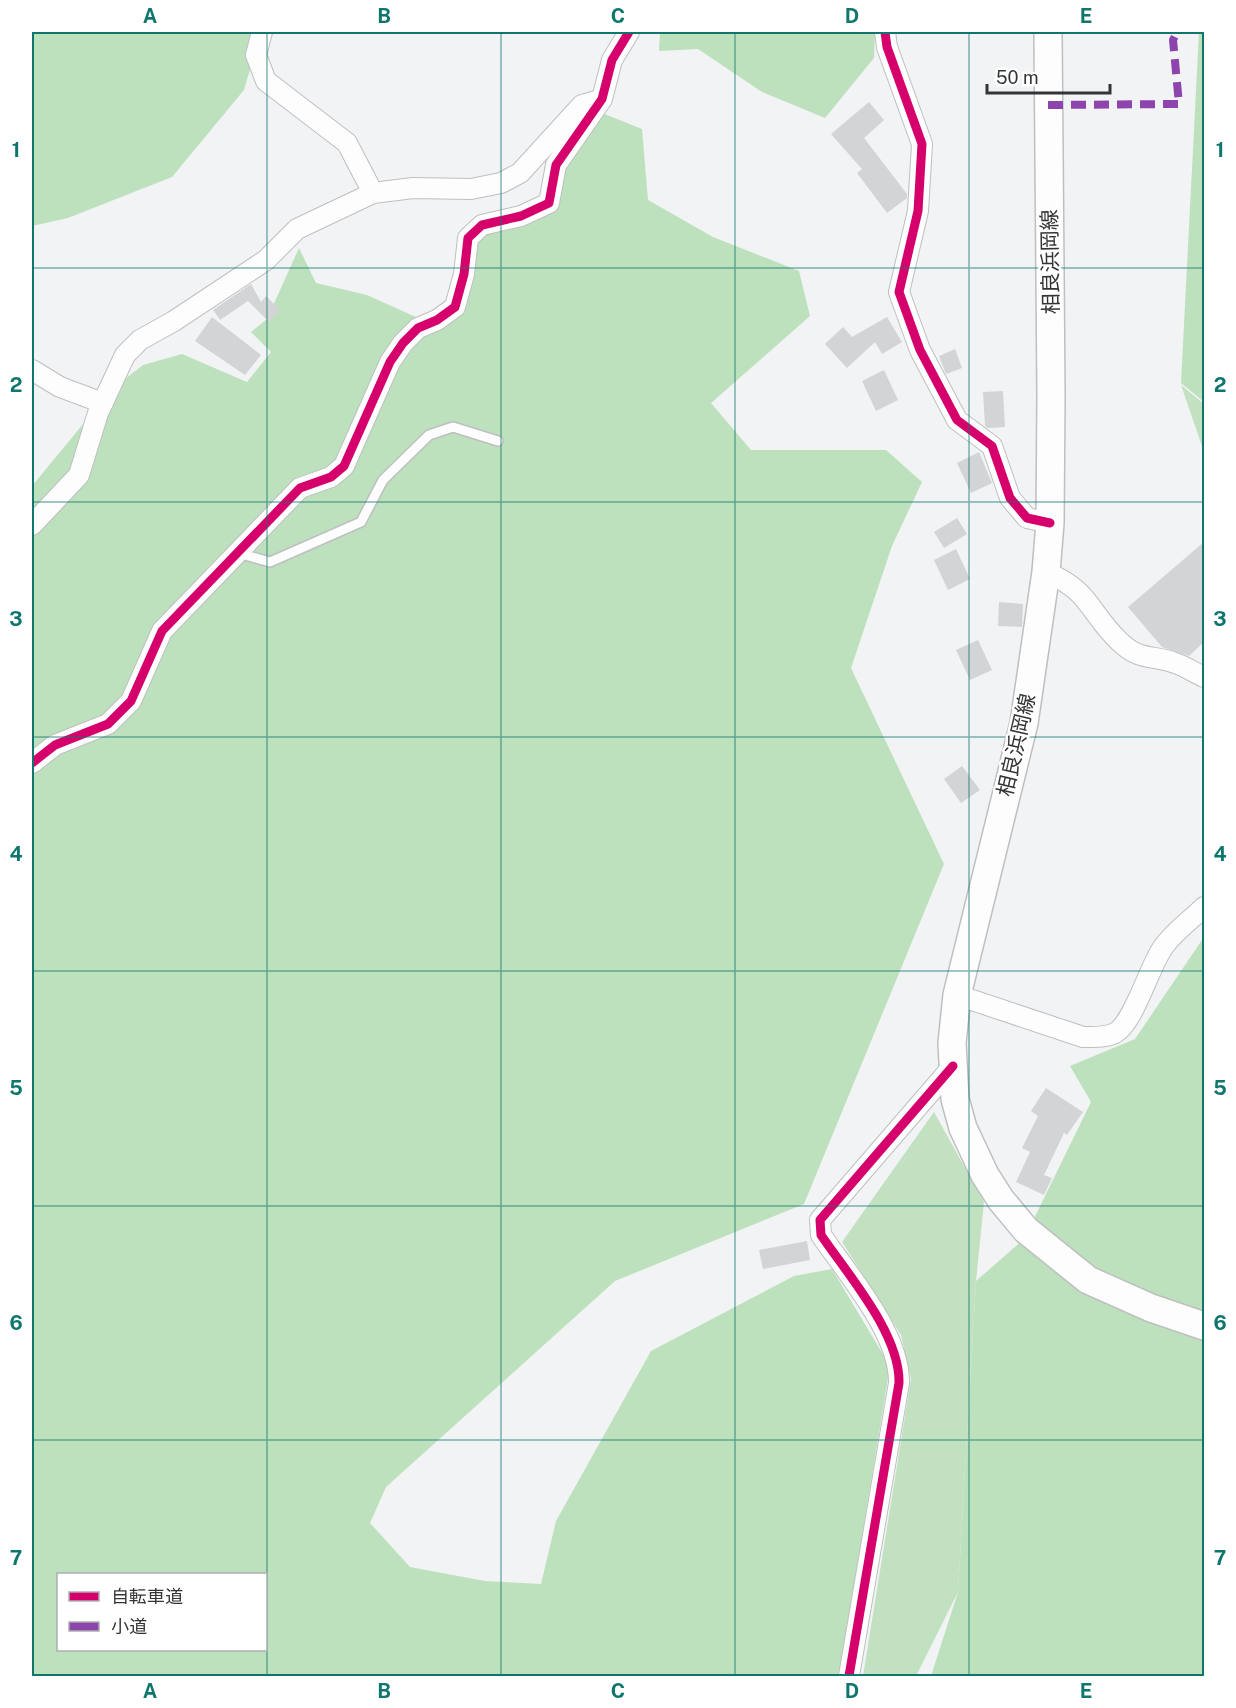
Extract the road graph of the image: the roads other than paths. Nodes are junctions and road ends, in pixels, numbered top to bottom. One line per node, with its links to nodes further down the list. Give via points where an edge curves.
1 (262, 32): 6 (street, via 256,55 266,81 347,143)
2 (629, 32): 5 (street, via 612,60)
3 (885, 32): 10 (street, via 922,144 918,211 899,292 920,351 957,420 992,446 1010,498 1027,518)
4 (1048, 32): 10 (main road, 相良浜岡線)
5 (602, 99): 6 (street, via 582,105 520,172 501,183 471,189 413,188); 12 (street, via 556,165 549,203 521,216 482,225 468,238 455,307 418,328 403,343 344,465 331,477 300,488)
6 (373, 193): 8 (street, via 297,229 266,260 140,340 125,355)
7 (32, 370): 8 (street, via 60,387)
8 (103, 403): 11 (street, via 79,475)
9 (498, 441): 12 (lane, via 453,427 429,435 382,480 361,522 270,562)
10 (1050, 523): 13 (main road, 相良浜岡線)
11 (32, 525)
12 (238, 553): 15 (street, via 162,632 131,701 108,724 55,745)
13 (1046, 572): 14 (street, via 1081,592 1119,642 1140,657 1174,662); 17 (main road, 相良浜岡線, via 1024,723)
14 (1204, 677)
15 (32, 763)
16 (1204, 907): 17 (street, via 1164,946 1138,1001 1117,1032 1099,1038 1083,1037)
17 (957, 995): 18 (main road, 相良浜岡線)
18 (953, 1066): 19 (main road, 相良浜岡線, via 955,1099 963,1128 985,1175 1026,1230 1088,1280); 20 (street, via 820,1220 821,1235 892,1342 899,1366)
19 (1204, 1326)
20 (849, 1677)

